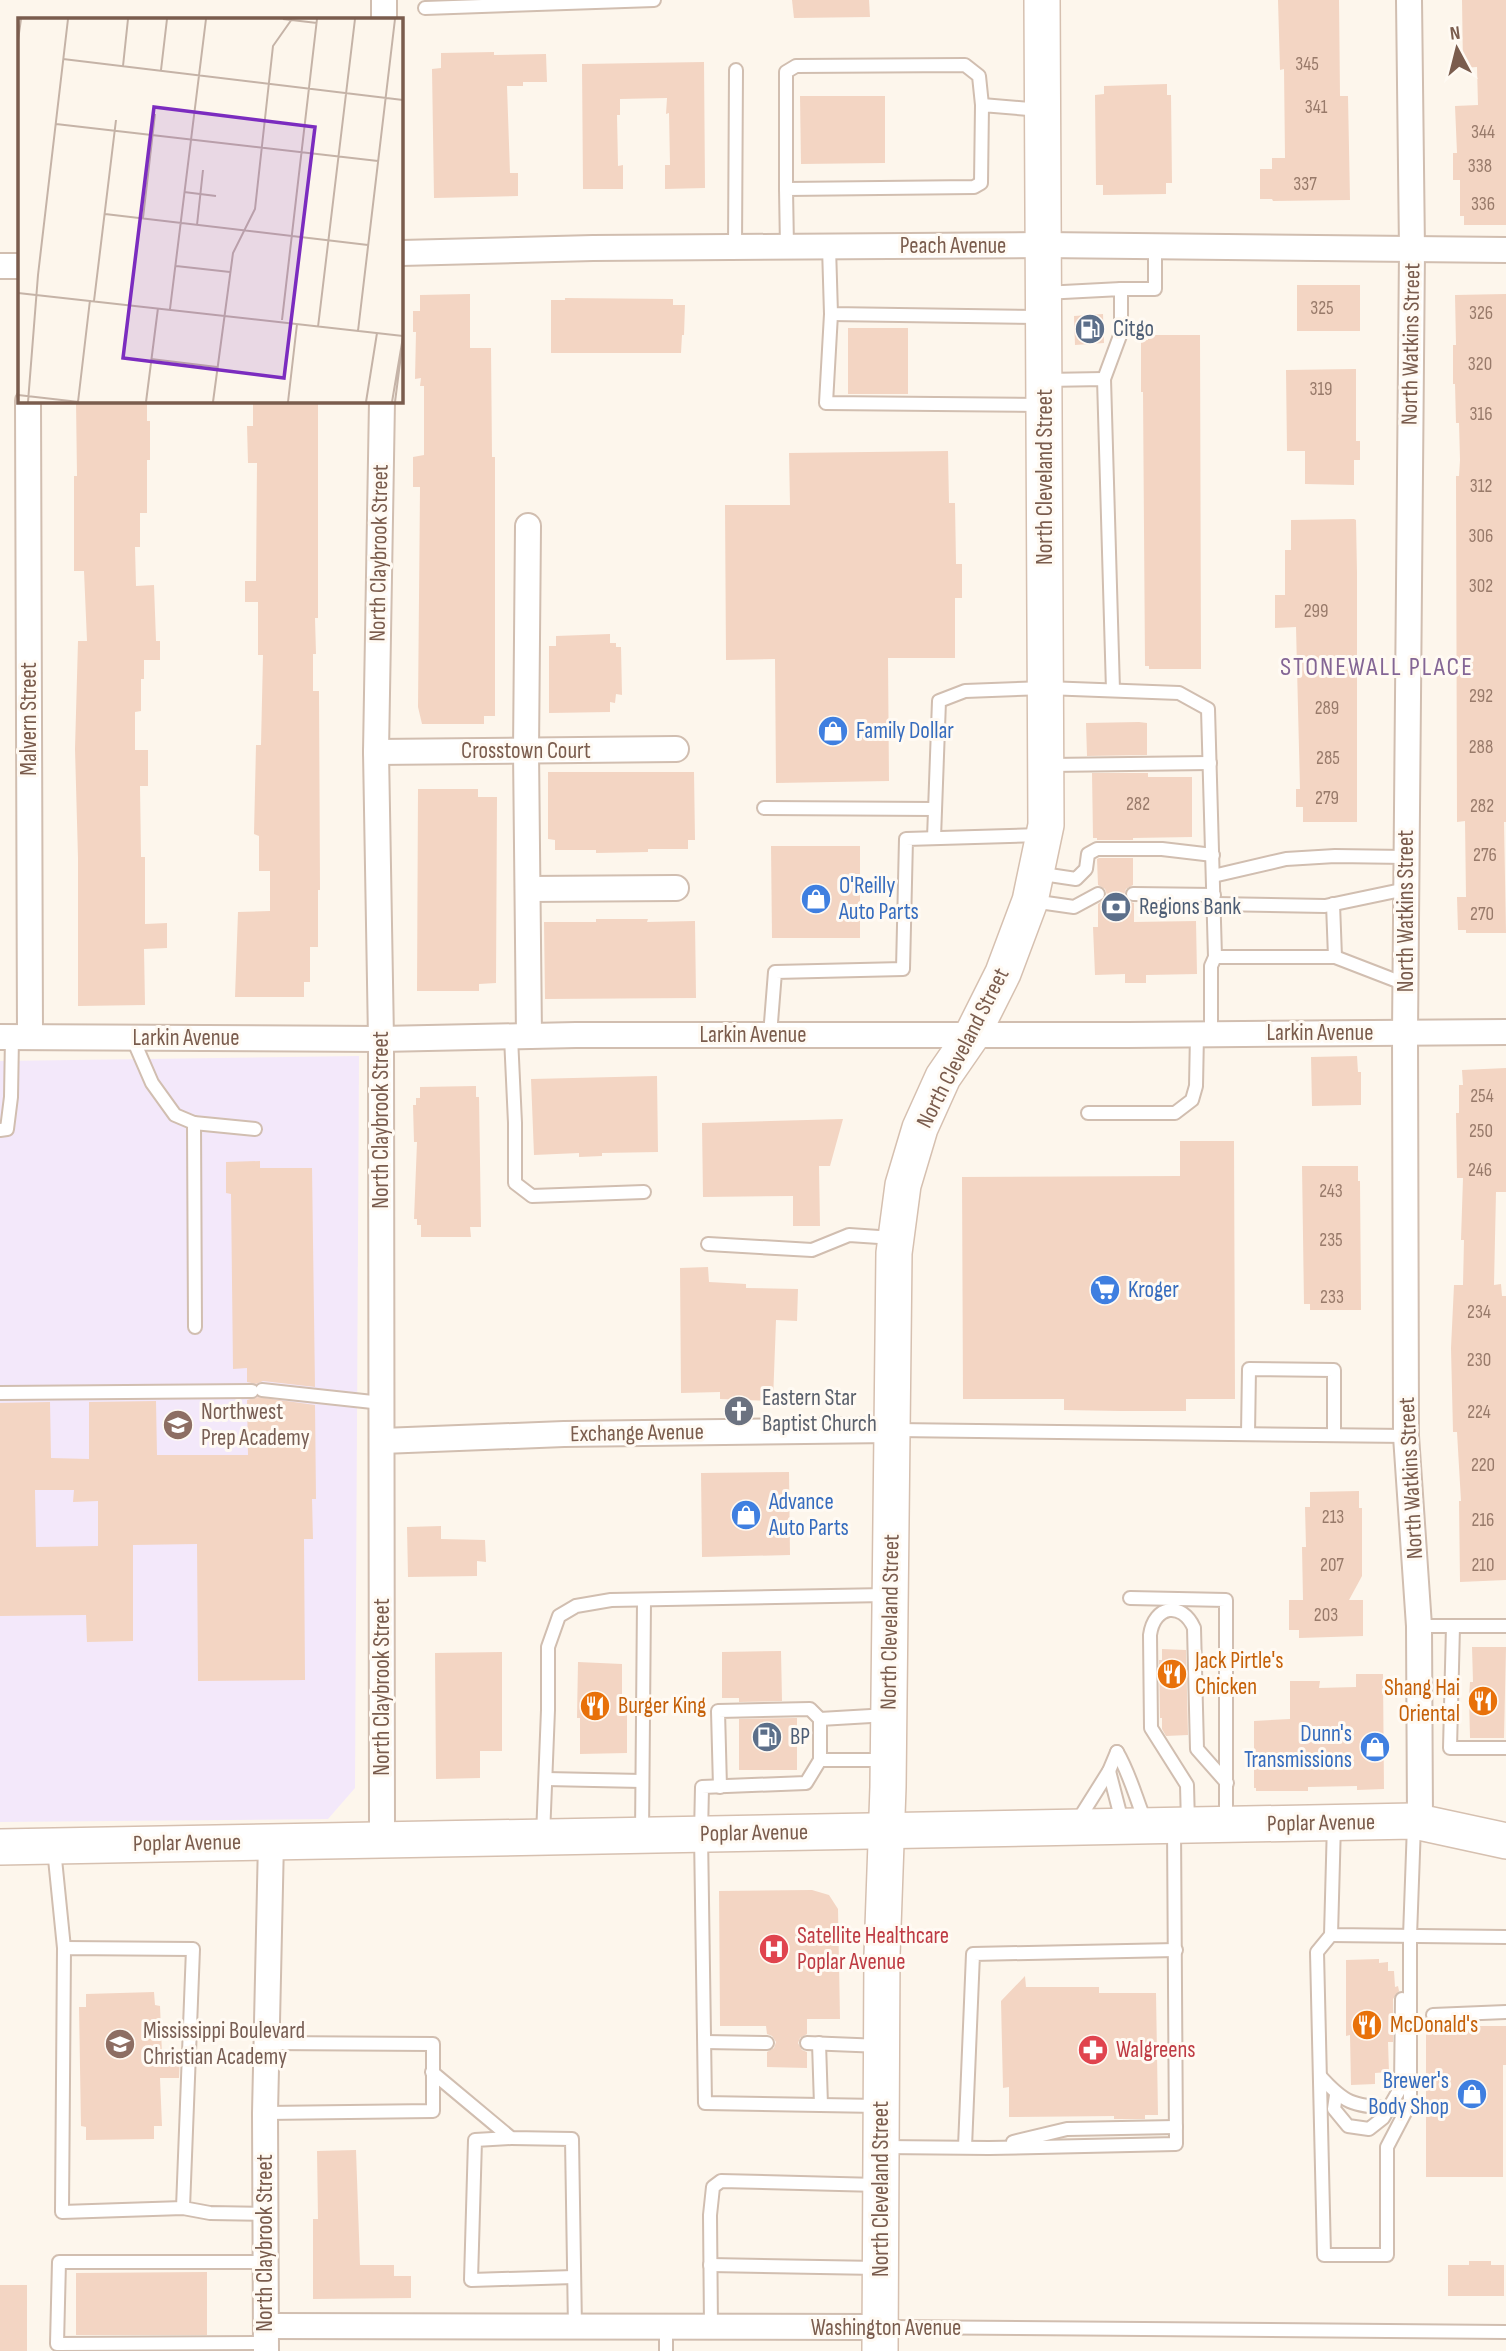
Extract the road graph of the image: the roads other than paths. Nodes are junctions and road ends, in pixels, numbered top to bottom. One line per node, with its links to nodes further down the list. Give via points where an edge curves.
1 (384, 0): 6 (street)
2 (654, 0): 5 (lane)
3 (1042, 0): 9 (main road, North Cleveland Street)
4 (1409, 0): 16 (street, North Watkins Street)
5 (425, 8)
6 (384, 18)
7 (736, 70): 12 (lane)
8 (982, 105): 9 (lane); 10 (lane, via 981,183 974,187); 10 (lane, via 979,76 965,65 796,66 786,72)
9 (1042, 110): 11 (main road, North Cleveland Street)
10 (786, 189): 13 (lane)
11 (1044, 245): 14 (street, Peach Avenue); 15 (street, Peach Avenue); 22 (main road, North Cleveland Street)
12 (735, 247): 13 (street, Peach Avenue); 18 (street, Peach Avenue)
13 (788, 247): 14 (street, Peach Avenue)
14 (829, 247): 23 (lane)
15 (1155, 247): 16 (street, Peach Avenue); 21 (lane, via 1155,289)
16 (1412, 250): 17 (street, Peach Avenue); 41 (street, North Watkins Street)
17 (1506, 250)
18 (402, 253)
19 (0, 266): 20 (street)
20 (18, 266)
21 (1121, 289): 22 (lane); 24 (lane, via 1121,333)
22 (1044, 305): 23 (lane); 25 (main road, North Cleveland Street)
23 (831, 314): 25 (lane, via 826,403)
24 (1104, 379): 25 (lane); 30 (lane)
25 (1044, 393): 29 (main road, North Cleveland Street)
26 (28, 402): 60 (street, Malvern Street)
27 (382, 402): 33 (street, North Claybrook Street)
28 (528, 526): 32 (street)
29 (1046, 688): 30 (lane); 35 (main road, North Cleveland Street); 37 (lane, via 965,691 939,701)
30 (1113, 691): 34 (lane, via 1179,693 1209,709)
31 (676, 749): 32 (street, Crosstown Court)
32 (526, 751): 33 (street, Crosstown Court); 44 (street)
33 (376, 752): 62 (street, North Claybrook Street)
34 (1210, 763): 35 (lane); 40 (lane)
35 (1046, 765): 38 (main road, North Cleveland Street)
36 (764, 808): 37 (lane)
37 (935, 809): 39 (lane)
38 (1044, 835): 39 (lane); 43 (main road, North Cleveland Street)
39 (934, 838): 57 (lane, via 906,839 903,969 775,972)
40 (1213, 855): 42 (lane); 43 (lane, via 1097,849 1088,855 1086,869 1076,879)
41 (1406, 857): 42 (lane, via 1286,859); 46 (street, North Watkins Street)
42 (1213, 876): 49 (lane)
43 (1033, 887): 47 (lane, via 1074,907); 58 (main road, North Cleveland Street, via 1003,973)
44 (528, 888): 45 (street); 59 (street)
45 (676, 888)
46 (1406, 889): 50 (lane); 53 (street, North Watkins Street)
47 (1098, 894)
48 (1133, 894): 49 (lane)
49 (1214, 900): 50 (lane); 51 (lane)
50 (1334, 904): 52 (lane)
51 (1215, 957): 52 (lane); 56 (lane)
52 (1335, 957): 53 (lane)
53 (1405, 984): 55 (street, North Watkins Street)
54 (1506, 1032): 55 (street, Larkin Avenue)
55 (1405, 1033): 56 (street, Larkin Avenue); 76 (street, North Watkins Street)
56 (1204, 1034): 58 (street, Larkin Avenue); 63 (lane, via 1192,1100 1175,1113)
57 (770, 1035): 58 (street, Larkin Avenue); 59 (street, Larkin Avenue)
58 (972, 1035): 68 (main road, North Cleveland Street, via 943,1077 920,1128 903,1185)
59 (520, 1036): 62 (street, Larkin Avenue); 67 (lane, via 515,1183 532,1196)
60 (14, 1037): 61 (street, Larkin Avenue); 66 (lane, via 9,1118 7,1129)
61 (132, 1037): 62 (street, Larkin Avenue); 64 (lane, via 152,1083 174,1115)
62 (381, 1040): 72 (street, North Claybrook Street)
63 (1088, 1113)
64 (194, 1123): 65 (lane); 70 (lane)
65 (255, 1129)
66 (0, 1130)
67 (644, 1192)
68 (896, 1238): 69 (lane, via 849,1235 812,1250); 73 (main road, North Cleveland Street)
69 (708, 1244)
70 (195, 1327)
71 (0, 1393): 72 (lane, via 257,1391)
72 (382, 1404): 77 (street, North Claybrook Street)
73 (892, 1430): 74 (lane); 77 (street, Exchange Avenue); 78 (main road, North Cleveland Street)
74 (1248, 1434): 75 (lane); 75 (lane, via 1249,1369 1335,1370)
75 (1334, 1436): 76 (lane)
76 (1406, 1436): 81 (street, North Watkins Street)
77 (382, 1441): 103 (street, North Claybrook Street)
78 (890, 1595): 80 (lane); 84 (main road, North Cleveland Street)
79 (1130, 1598): 92 (lane, via 1226,1600)
80 (643, 1601): 90 (lane, via 576,1606 559,1616 548,1647); 91 (lane)
81 (1419, 1626): 82 (lane); 94 (street, North Watkins Street)
82 (1453, 1626): 83 (lane); 86 (lane, via 1450,1748)
83 (1506, 1626)
84 (888, 1715): 85 (lane); 88 (main road, North Cleveland Street)
85 (820, 1719): 87 (lane); 93 (lane, via 810,1709 718,1711)
86 (1506, 1748)
87 (820, 1760): 88 (lane); 93 (lane, via 806,1783)
88 (888, 1760): 99 (main road, North Cleveland Street)
89 (1109, 1771): 97 (lane); 97 (lane, via 1117,1752 1131,1787); 98 (lane)
90 (546, 1779): 91 (lane); 102 (lane)
91 (642, 1781): 101 (lane)
92 (1227, 1783): 96 (lane); 97 (lane, via 1196,1749 1194,1628 1181,1612 1164,1612 1157,1615 1150,1634 1151,1728 1187,1785)
93 (720, 1787): 100 (lane, via 702,1787)
94 (1417, 1821): 95 (main road, Poplar Avenue); 105 (main road, Poplar Avenue); 109 (lane)
95 (1334, 1823): 96 (main road, Poplar Avenue); 108 (lane)
96 (1226, 1824): 97 (main road, Poplar Avenue)
97 (1158, 1826): 98 (main road, Poplar Avenue); 112 (lane)
98 (1074, 1827): 99 (main road, Poplar Avenue)
99 (886, 1830): 100 (main road, Poplar Avenue); 119 (main road, North Cleveland Street)
100 (701, 1834): 101 (main road, Poplar Avenue); 116 (lane)
101 (642, 1835): 102 (main road, Poplar Avenue)
102 (543, 1836): 103 (main road, Poplar Avenue)
103 (382, 1839): 104 (main road, Poplar Avenue)
104 (271, 1841): 106 (main road, Poplar Avenue); 117 (street, North Claybrook Street)
105 (1506, 1841)
106 (54, 1845): 107 (main road, Poplar Avenue); 111 (lane)
107 (0, 1847)
108 (1331, 1934): 109 (lane); 121 (lane, via 1317,1952)
109 (1410, 1936): 110 (lane); 113 (lane)
110 (1506, 1937)
111 (64, 1948): 131 (lane, via 62,2212); 131 (lane, via 193,1949)
112 (1176, 1950): 129 (lane, via 973,1954); 129 (lane, via 1176,2144)
113 (1410, 1958): 121 (lane, via 1410,2103 1387,2147 1387,2255 1324,2255); 125 (lane, via 1402,1969 1401,2087)
114 (1506, 2012): 115 (lane)
115 (1433, 2015)
116 (705, 2042): 118 (lane); 123 (lane, via 705,2103)
117 (266, 2043): 120 (lane, via 433,2044); 126 (street, North Claybrook Street)
118 (766, 2043)
119 (881, 2046): 123 (lane, via 813,2043); 124 (main road, North Cleveland Street)
120 (432, 2072): 126 (lane, via 433,2111); 127 (lane)
121 (1320, 2076): 122 (lane)
122 (1336, 2095): 125 (lane, via 1360,2107); 125 (lane, via 1334,2109 1348,2126 1369,2129)
123 (821, 2105): 124 (lane)
124 (882, 2106): 128 (main road, North Cleveland Street)
125 (1389, 2108)
126 (265, 2113): 132 (street, North Claybrook Street)
127 (511, 2138): 136 (lane, via 572,2139); 136 (lane, via 475,2140 471,2280)
128 (881, 2147): 129 (lane); 130 (main road, North Cleveland Street)
129 (965, 2147)
130 (880, 2185): 134 (lane, via 721,2181 712,2187); 135 (main road, North Cleveland Street)
131 (183, 2208): 132 (lane)
132 (265, 2214): 133 (street, North Claybrook Street)
133 (265, 2262): 142 (street, North Claybrook Street); 142 (lane, via 59,2262 57,2344)
134 (710, 2265): 135 (lane); 137 (lane)
135 (880, 2268): 141 (main road, North Cleveland Street)
136 (574, 2277): 138 (lane)
137 (711, 2327): 140 (street, Washington Avenue); 141 (street, Washington Avenue)
138 (575, 2328): 140 (street, Washington Avenue); 142 (street, Washington Avenue)
139 (1506, 2332): 141 (lane, Washington Avenue)
140 (666, 2339)
141 (880, 2339)
142 (266, 2340)

